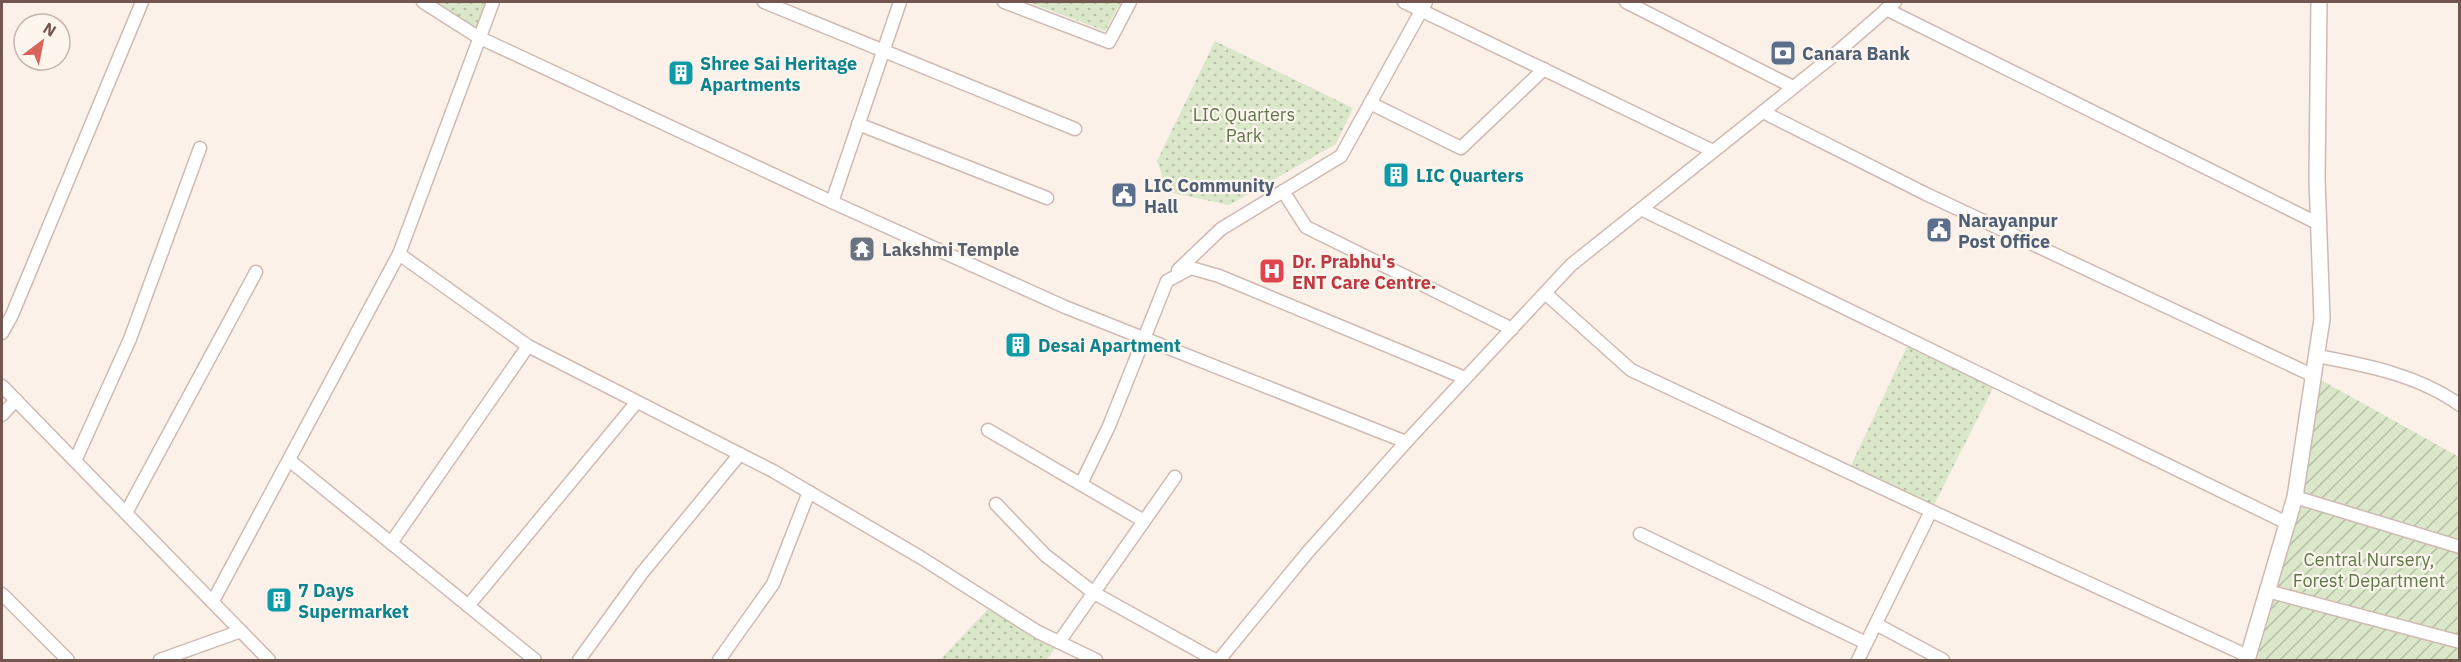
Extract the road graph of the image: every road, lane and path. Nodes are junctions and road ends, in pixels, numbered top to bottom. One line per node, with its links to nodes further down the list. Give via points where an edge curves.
1 (142, 2): 33 (street)
2 (423, 2): 13 (street)
3 (493, 2): 13 (street)
4 (764, 2): 14 (street)
5 (900, 2): 14 (street)
6 (1004, 2): 7 (street, via 1109,42)
7 (1130, 2)
8 (1404, 2): 12 (street)
9 (1626, 2): 16 (street)
10 (2319, 2): 27 (street)
11 (1890, 5): 16 (street); 27 (street)
12 (1424, 6): 15 (street); 17 (street)
13 (478, 37): 25 (street); 28 (street)
14 (883, 51): 19 (street); 20 (street)
15 (1544, 69): 17 (street, via 1461,148); 22 (street)
16 (1793, 87): 18 (street)
17 (1370, 104): 23 (street, via 1341,156)
18 (1762, 112): 22 (street); 37 (street, via 1926,194)
19 (858, 124): 24 (street); 25 (street)
20 (1075, 129)
21 (200, 148): 48 (street, via 130,339)
22 (1713, 151): 26 (street)
23 (1283, 191): 30 (street, via 1221,229); 32 (street, via 1306,227)
24 (1047, 198)
25 (832, 202): 34 (street)
26 (1641, 209): 31 (street, via 1571,265); 57 (street)
27 (2319, 224): 36 (street, via 2322,319)
28 (399, 254): 35 (street); 47 (street)
29 (256, 272): 55 (street)
30 (1167, 281): 34 (street); 38 (street, via 1191,268 1219,276)
31 (1545, 293): 32 (street); 54 (street, via 1631,370)
32 (1512, 329): 38 (street)
33 (2, 333)
34 (1144, 340): 45 (street); 50 (street)
35 (528, 346): 41 (street); 59 (street)
36 (2317, 356): 37 (street); 42 (street, via 2378,369 2438,390)
37 (2314, 376): 52 (street)
38 (1466, 378): 45 (street)
39 (2, 386): 40 (street)
40 (16, 400): 43 (street); 48 (street)
41 (636, 403): 46 (street); 65 (street)
42 (2460, 405)
43 (2, 415)
44 (988, 430): 50 (street)
45 (1406, 442): 79 (street)
46 (740, 454): 51 (street); 76 (street, via 642,573)
47 (289, 459): 59 (street); 64 (street)
48 (75, 461): 55 (street)
49 (1175, 477): 56 (street)
50 (1081, 484): 56 (street)
51 (809, 492): 68 (street); 77 (street, via 773,584)
52 (2295, 497): 57 (street); 60 (street)
53 (996, 504): 62 (street, via 1045,555)
54 (1931, 511): 66 (street); 71 (street)
55 (126, 513): 64 (street)
56 (1144, 521): 62 (street)
57 (2287, 524): 61 (street)
58 (1640, 534): 70 (street)
59 (391, 543): 65 (street)
60 (2460, 547)
61 (2267, 591): 69 (street); 71 (street)
62 (1094, 593): 68 (street); 79 (street)
63 (2, 594): 72 (street)
64 (213, 601): 67 (street)
65 (468, 606): 75 (street)
66 (1876, 624): 70 (street); 81 (street)
67 (241, 631): 73 (street); 74 (street)
68 (1059, 642): 78 (street)
69 (2460, 642)
70 (1866, 643): 80 (street)
71 (2248, 658)
72 (68, 660)
73 (160, 660)
74 (269, 660)
75 (535, 660)
76 (579, 660)
77 (719, 660)
78 (1096, 660)
79 (1217, 660)
80 (1858, 660)
81 (1943, 660)

